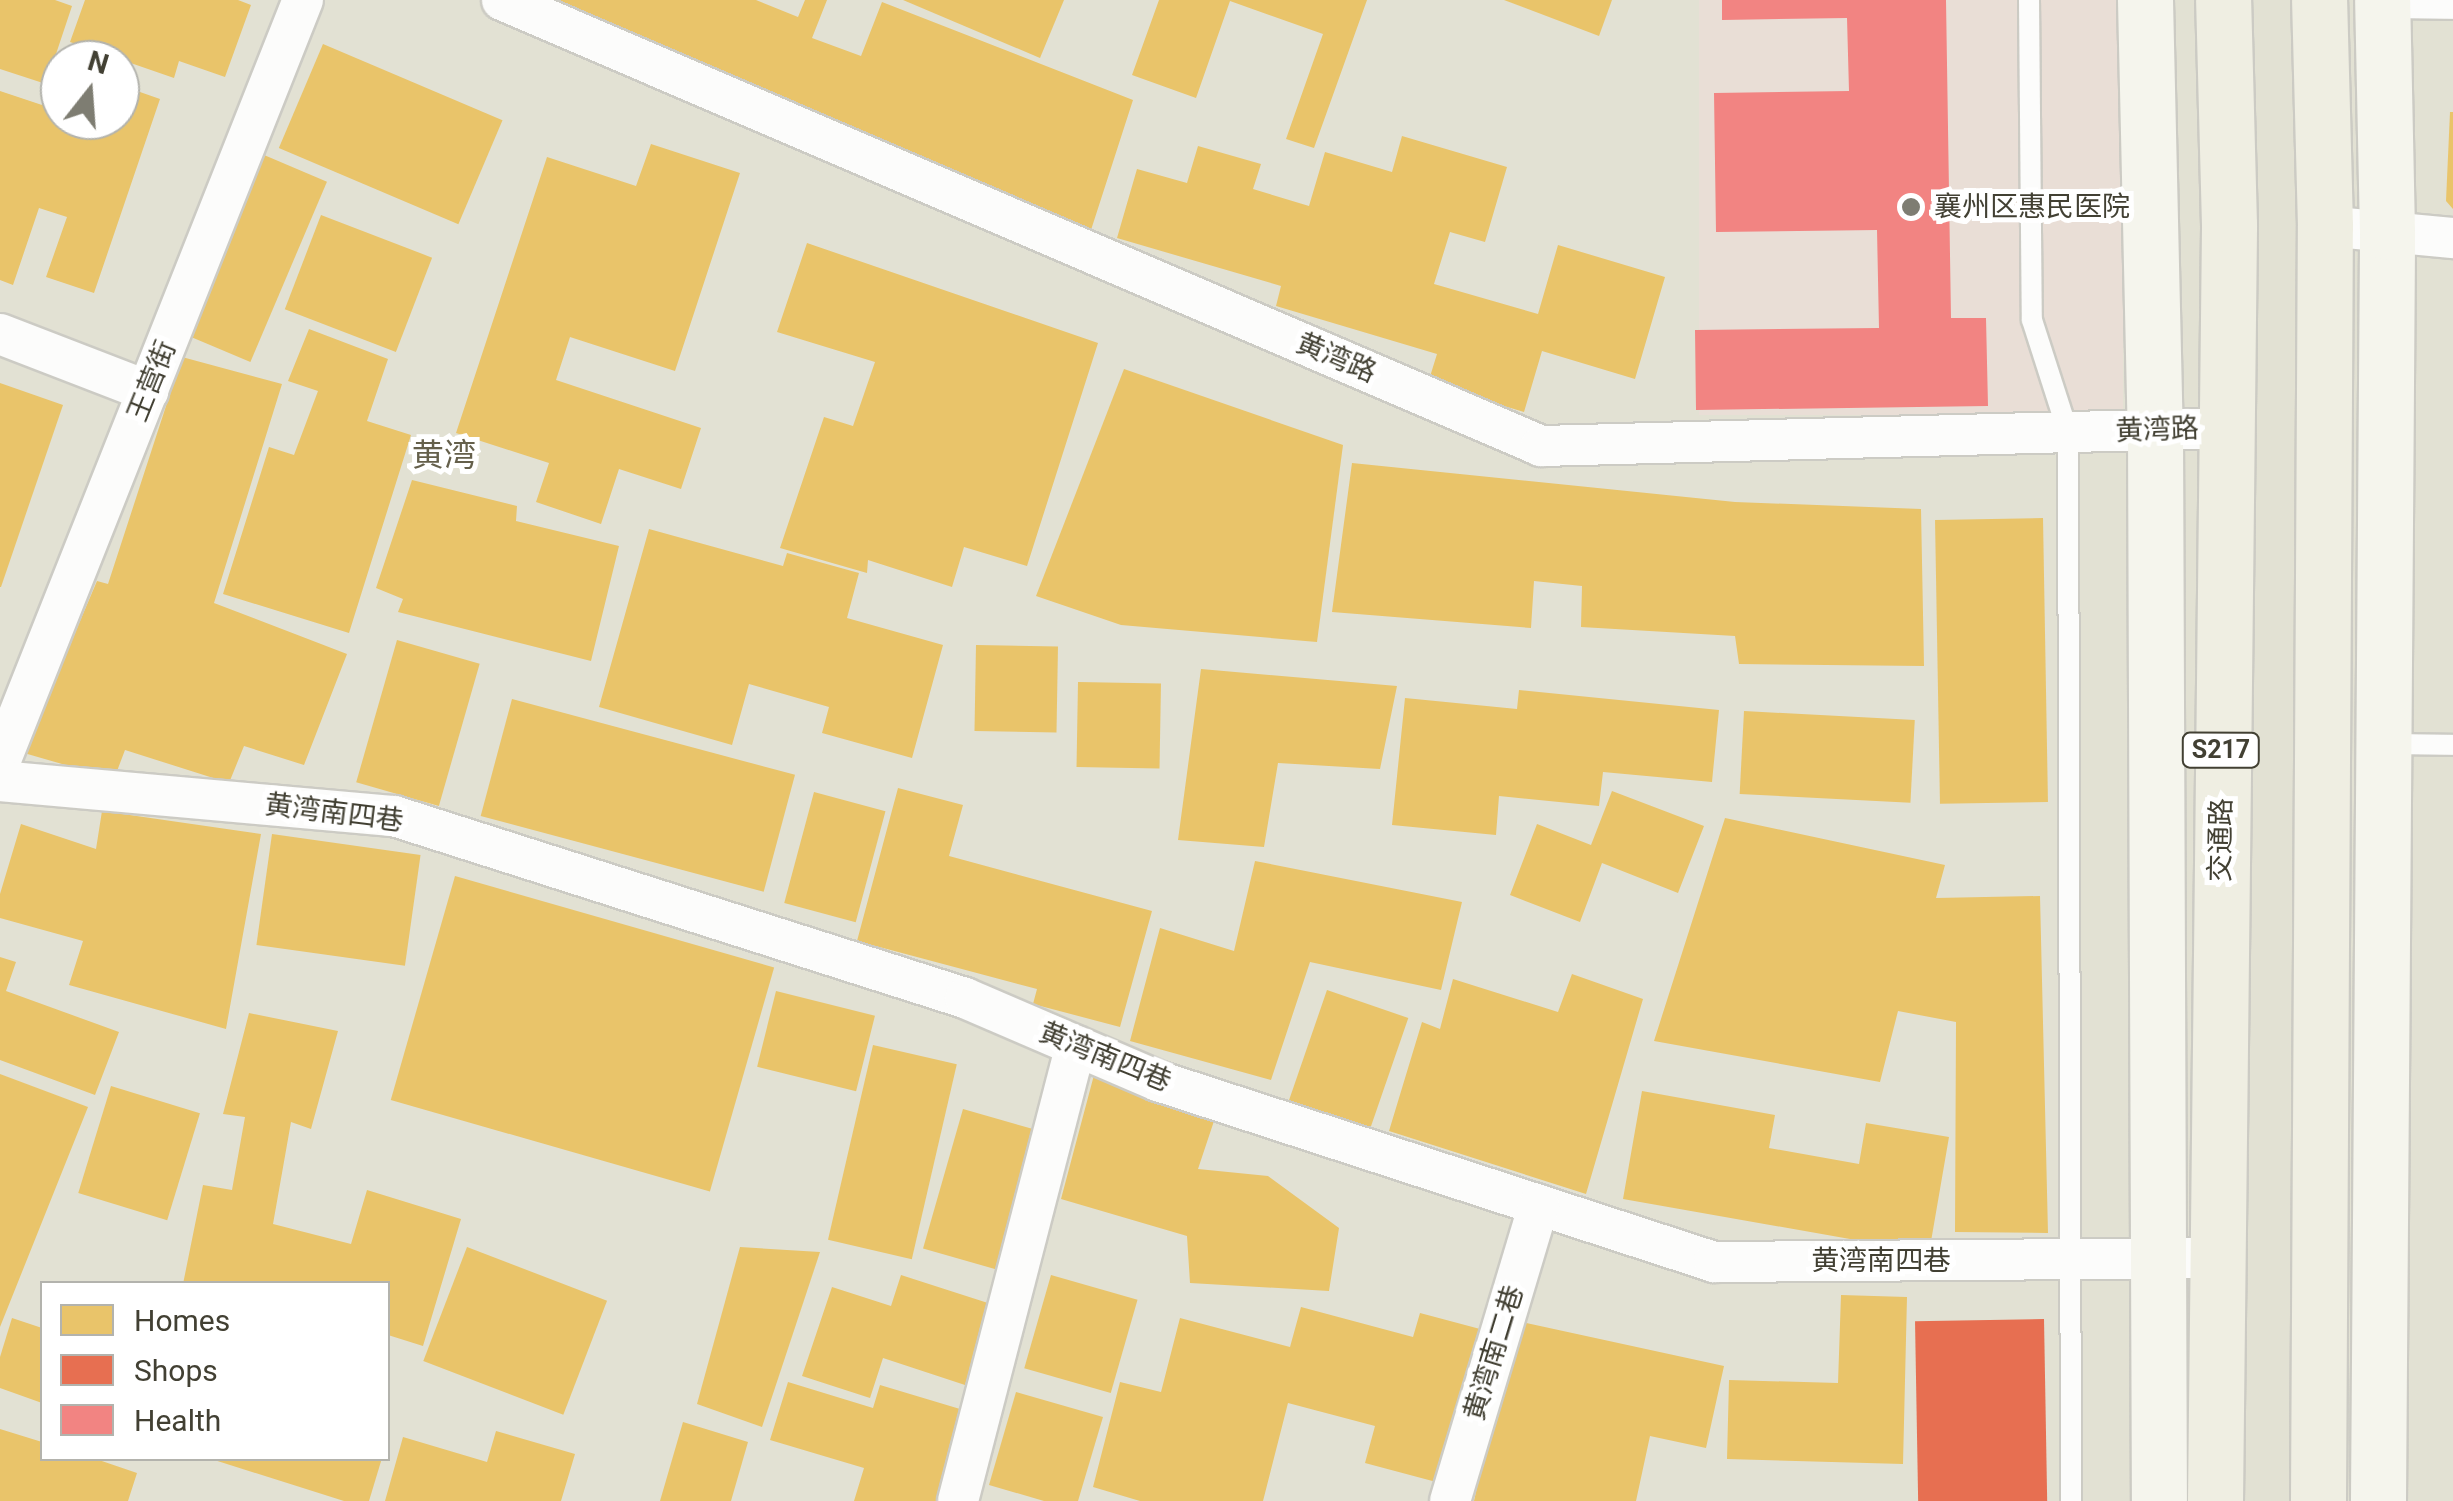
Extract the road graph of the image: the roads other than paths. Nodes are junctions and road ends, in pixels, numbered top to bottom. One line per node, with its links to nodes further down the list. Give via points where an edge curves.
1 (303, 0): 13 (street, 王营街)
2 (502, 0): 16 (street, 黄湾路, via 1541,446)
3 (2029, 0): 16 (lane, via 2032,320)
4 (2145, 0): 15 (street)
5 (2223, 0): 14 (main road, 交通路 / S217, via 2229,225)
6 (2319, 0): 9 (main road)
7 (2382, 4): 8 (lane); 10 (street)
8 (2453, 8)
9 (2325, 226): 10 (street); 31 (main road)
10 (2387, 232): 11 (street); 17 (street)
11 (2453, 238)
12 (0, 334): 13 (street)
13 (148, 391): 19 (street, 王营街)
14 (2224, 428): 15 (street, 黄湾路); 24 (main road, 交通路 / S217)
15 (2155, 430): 16 (street, 黄湾路); 23 (street)
16 (2068, 432): 25 (lane)
17 (2383, 744): 18 (lane); 32 (street)
18 (2453, 745)
19 (0, 762)
20 (0, 781): 21 (street, 黄湾南四巷, via 394,816 965,998)
21 (1076, 1046): 22 (street, 黄湾南四巷, via 1158,1081); 26 (street)
22 (1538, 1205): 25 (street, 黄湾南四巷, via 1714,1262); 27 (street, 黄湾南二巷)
23 (2160, 1258): 24 (street, 黄湾南四巷); 25 (street, 黄湾南四巷); 29 (street)
24 (2217, 1258): 30 (main road, 交通路 / S217)
25 (2071, 1259): 28 (lane)
26 (958, 1501)
27 (1450, 1501)
28 (2070, 1501)
29 (2159, 1501)
30 (2215, 1501)
31 (2318, 1501)
32 (2378, 1501)

